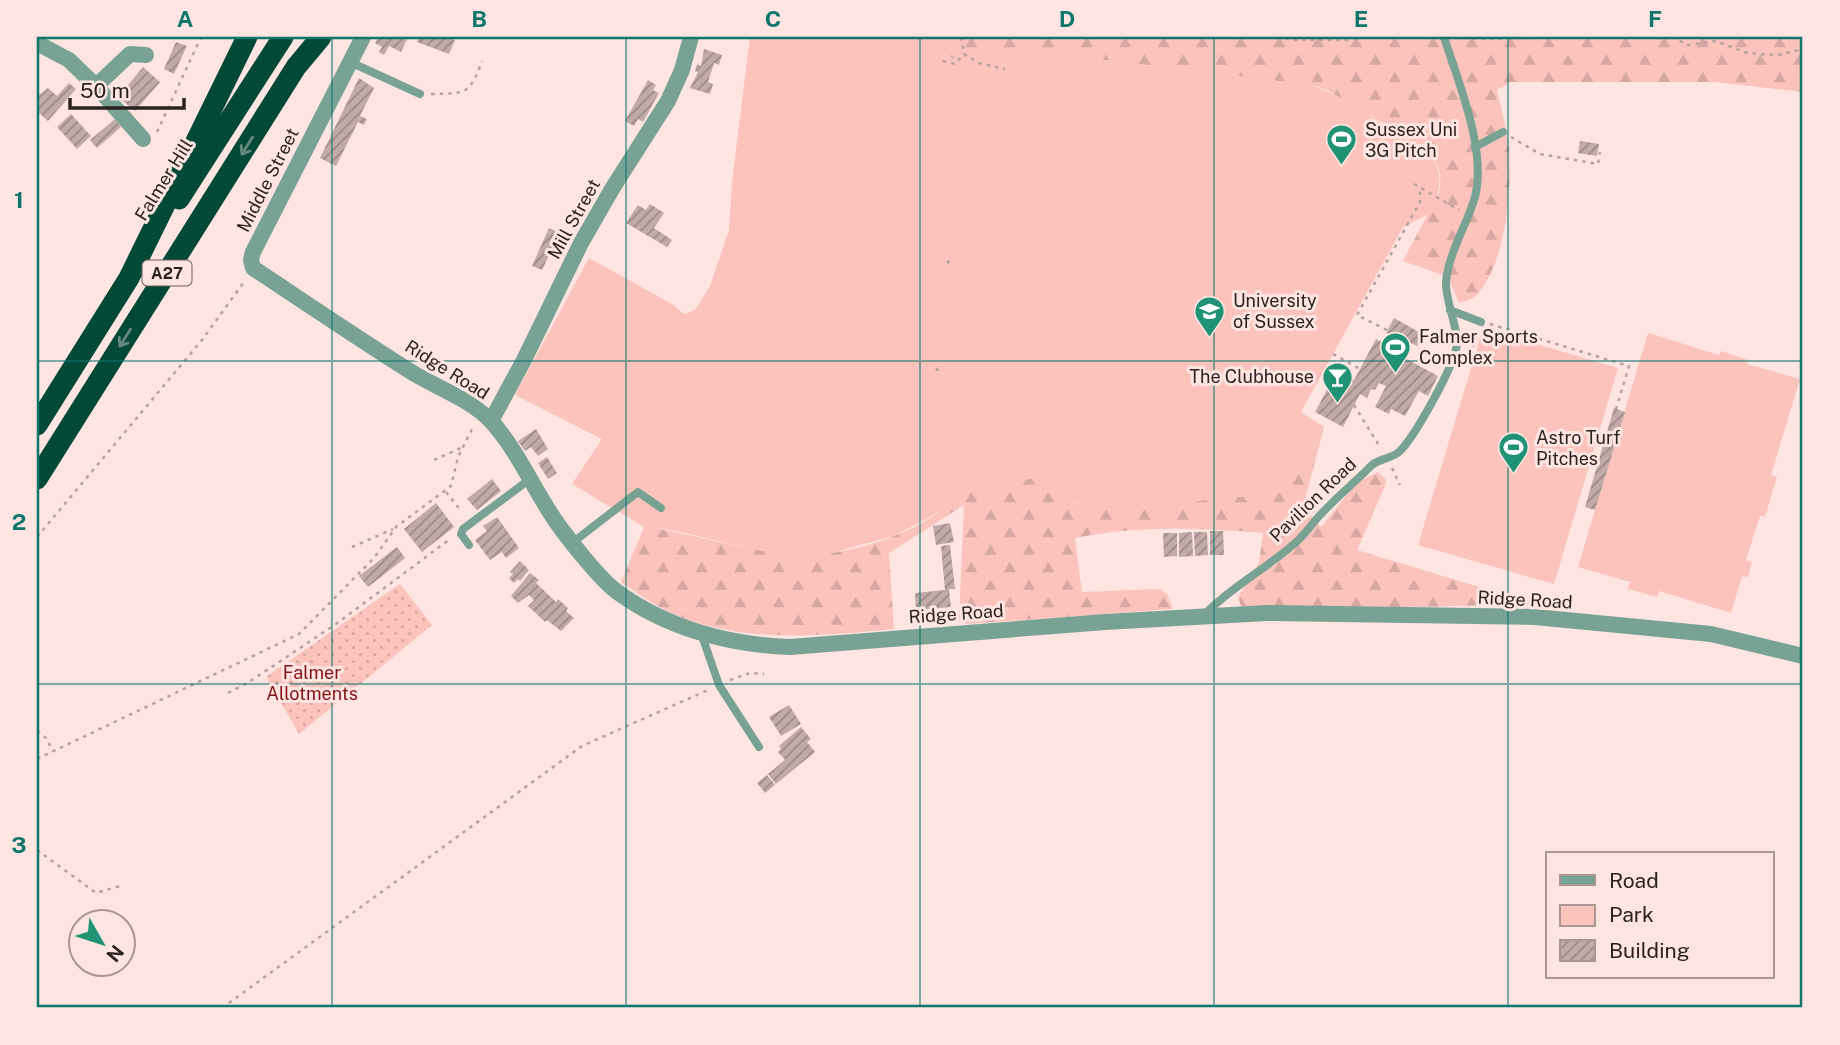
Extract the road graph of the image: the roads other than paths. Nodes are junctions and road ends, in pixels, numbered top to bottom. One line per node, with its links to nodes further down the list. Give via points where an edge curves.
1 (247, 37): 16 (highway, A27)
2 (283, 37): 16 (highway, Falmer Hill / A27)
3 (318, 37): 21 (highway, A27, one-way to 21)
4 (363, 37): 9 (street, Middle Street)
5 (691, 37): 19 (street, Mill Street, via 668,101 587,232 524,360)
6 (1444, 37): 14 (lane, Pavilion Road)
7 (37, 43): 10 (street, via 69,60)
8 (146, 55): 10 (street, via 130,54)
9 (350, 62): 11 (lane); 15 (street, Middle Street, via 253,252)
10 (96, 86): 13 (street)
11 (420, 94)
12 (1503, 132): 14 (lane)
13 (144, 139)
14 (1475, 147): 17 (lane, Pavilion Road, via 1477,186 1446,282)
15 (253, 268): 19 (street, Ridge Road)
16 (129, 278): 20 (highway, A27)
17 (1450, 310): 18 (lane); 26 (lane, Pavilion Road, via 1458,344 1412,437 1397,454 1378,460 1296,543 1223,595)
18 (1481, 322)
19 (486, 417): 22 (street, Ridge Road)
20 (37, 425)
21 (37, 479)
22 (530, 479): 24 (street, Ridge Road); 25 (lane, via 463,529)
23 (661, 508): 24 (lane, via 638,492)
24 (572, 543): 27 (street, Ridge Road, via 614,590 657,617)
25 (468, 545)
26 (1203, 616): 27 (street, Ridge Road, via 790,647); 28 (street, Ridge Road, via 1535,617 1711,635)
27 (701, 633): 29 (lane, via 719,685)
28 (1803, 656)
29 (759, 747)

